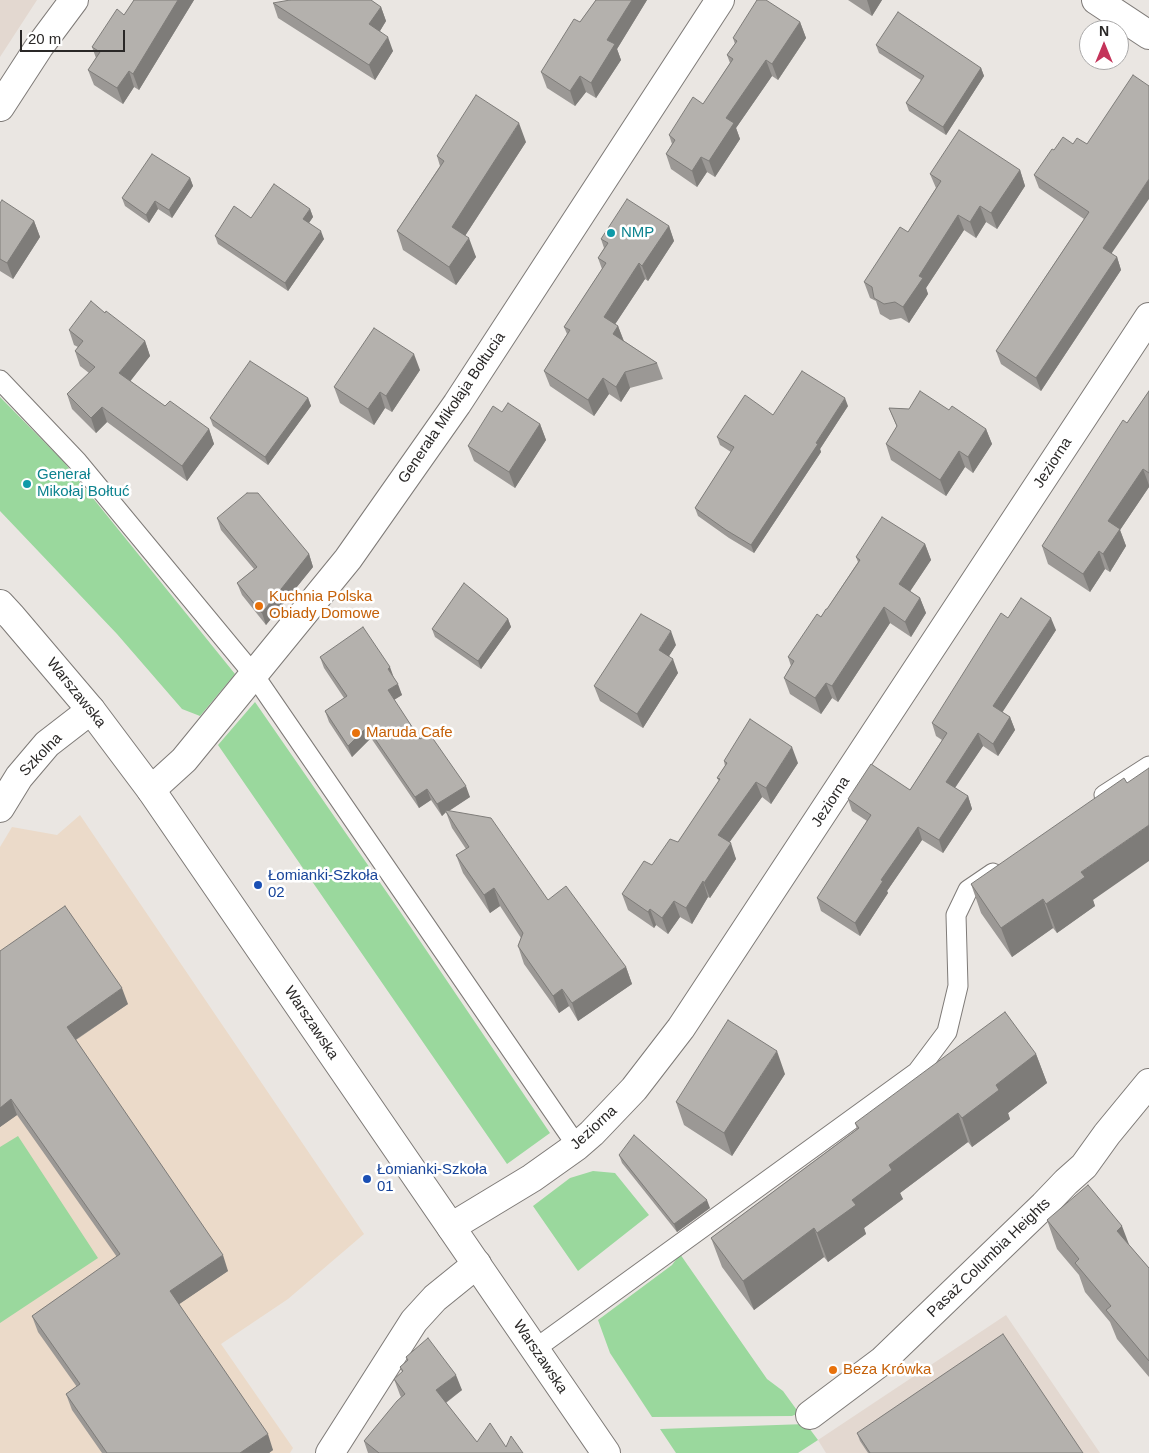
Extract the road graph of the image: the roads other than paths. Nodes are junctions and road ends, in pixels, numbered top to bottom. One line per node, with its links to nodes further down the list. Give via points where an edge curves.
1 (720, 0): 9 (street, Generała Mikołaja Bołtucia, via 457,404 348,559)
2 (1096, 0): 4 (street)
3 (70, 1): 5 (street)
4 (1149, 35)
5 (0, 107)
6 (1149, 317): 17 (street, Jeziorna, via 682,1028 634,1089)
7 (0, 380): 9 (lane, via 76,461)
8 (0, 604): 10 (street, Warszawska)
9 (254, 675): 12 (street, Generała Mikołaja Bołtucia, via 184,760); 17 (lane)
10 (90, 710): 12 (street, Warszawska); 14 (street, Szkolna, via 47,744 19,777)
11 (1149, 766): 13 (lane)
12 (150, 790): 18 (street, Warszawska)
13 (1088, 806)
14 (0, 808)
15 (1008, 862): 20 (lane, via 968,890 956,915 958,986 946,1032 918,1072)
16 (1149, 1083): 21 (street, Pasaż Columbia Heights, via 1084,1166 882,1362)
17 (577, 1146): 18 (street, Jeziorna, via 532,1178)
18 (451, 1227): 19 (street, Warszawska)
19 (477, 1264): 20 (street, Warszawska); 22 (street, via 435,1298 414,1321)
20 (534, 1348): 23 (street, Warszawska)
21 (810, 1415)
22 (330, 1453)
23 (606, 1453)

